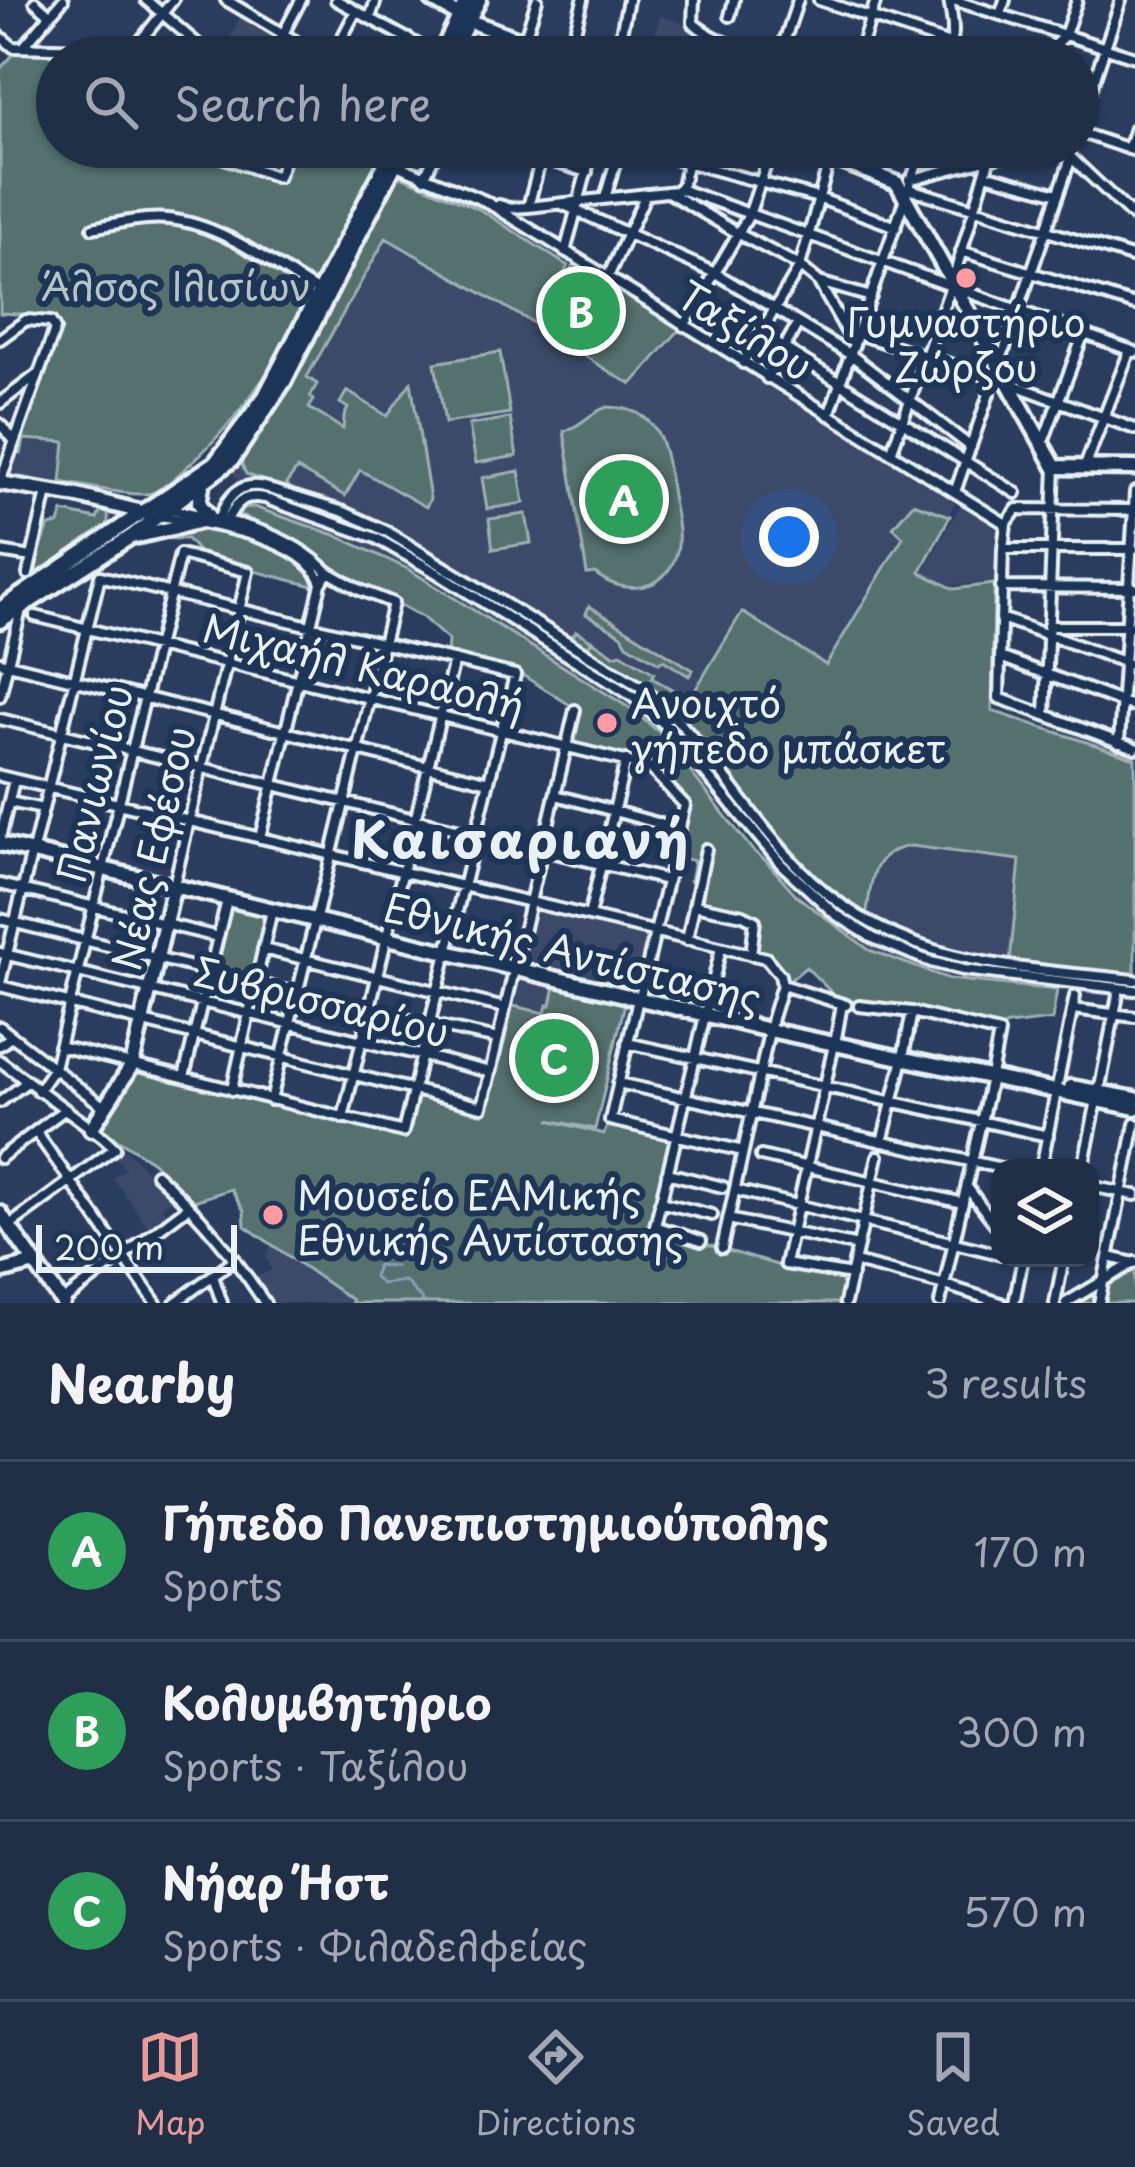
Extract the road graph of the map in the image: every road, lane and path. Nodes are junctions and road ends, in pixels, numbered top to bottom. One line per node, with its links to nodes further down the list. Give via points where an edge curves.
1 (63, 0): 27 (street)
2 (146, 0): 26 (street)
3 (172, 0): 26 (street)
4 (226, 0): 24 (street)
5 (301, 0): 33 (street)
6 (336, 0): 25 (street)
7 (376, 0): 31 (street)
8 (433, 0): 32 (main road)
9 (467, 0): 32 (main road)
10 (478, 0): 32 (main road)
11 (537, 0): 44 (street)
12 (583, 0): 45 (street)
13 (628, 0): 46 (street)
14 (694, 0): 47 (street, via 693,23)
15 (734, 0): 29 (street)
16 (798, 0): 48 (street)
17 (819, 0): 30 (street)
18 (876, 0): 30 (street)
19 (951, 0): 28 (street); 51 (street)
20 (1005, 0): 28 (street)
21 (1077, 0): 34 (street)
22 (1121, 0): 56 (street)
23 (34, 2): 27 (street)
24 (243, 4): 33 (street)
25 (356, 11): 31 (street); 39 (street)
26 (161, 13): 36 (street); 37 (street)
27 (50, 15): 53 (street)
28 (1000, 15): 34 (street)
29 (730, 16)
30 (871, 17): 49 (street); 50 (street)
31 (370, 18): 40 (street)
32 (464, 18): 41 (main road); 42 (main road); 43 (main road)
33 (283, 34): 38 (street)
34 (1065, 35): 52 (street)
35 (0, 36): 53 (street)
36 (144, 36)
37 (188, 36)
38 (286, 36)
39 (343, 36)
40 (404, 36)
41 (452, 36)
42 (458, 36)
43 (511, 36)
44 (526, 36)
45 (573, 36)
46 (620, 36)
47 (712, 36)
48 (785, 36)
49 (865, 36)
50 (927, 36)
51 (954, 36)
52 (1068, 36)
53 (25, 46): 54 (street)
54 (36, 46)
55 (1099, 46): 56 (street)
56 (1106, 48): 57 (street); 58 (street)
57 (1135, 58)
58 (1099, 68)
59 (1135, 128): 61 (street)
60 (1099, 138): 61 (street)
61 (1132, 150)
62 (252, 168): 63 (street, via 278,177)
63 (281, 168)
64 (388, 168): 115 (main road)
65 (389, 168): 152 (main road, via 274,401 232,460)
66 (402, 168): 84 (street, Ταξίλου)
67 (429, 168): 84 (street)
68 (538, 168): 95 (street)
69 (574, 168): 82 (street)
70 (588, 168): 82 (street)
71 (614, 168): 91 (street)
72 (686, 168): 87 (street)
73 (708, 168): 85 (street)
74 (765, 168): 85 (street)
75 (827, 168): 92 (street)
76 (866, 168): 86 (main road)
77 (914, 168): 86 (street)
78 (962, 168): 86 (street)
79 (987, 168): 83 (street)
80 (1068, 168): 90 (street)
81 (1082, 168): 98 (street)
82 (587, 172): 94 (street)
83 (985, 174): 90 (street); 96 (street)
84 (424, 178): 93 (street, Ταξίλου)
85 (761, 181): 92 (street); 97 (street)
86 (906, 187): 96 (street); 99 (street); 114 (main road)
87 (681, 188): 88 (street); 97 (street)
88 (668, 192): 89 (street); 103 (street)
89 (646, 194): 91 (street); 102 (street)
90 (1059, 194): 101 (street)
91 (605, 198): 94 (street)
92 (818, 198): 99 (street); 104 (street)
93 (485, 201): 95 (street); 106 (street, Ταξίλου)
94 (578, 206): 95 (street); 102 (street); 106 (street)
95 (528, 207)
96 (973, 210): 101 (street); 105 (street)
97 (749, 215): 103 (street); 104 (street)
98 (1135, 218)
99 (896, 227): 108 (street)
100 (93, 228): 115 (street, via 143,219 195,225)
101 (1046, 232): 107 (street); 111 (street)
102 (627, 234): 110 (street); 112 (street)
103 (739, 234): 109 (street); 110 (street)
104 (807, 236): 108 (street); 109 (street)
105 (961, 250): 111 (street); 114 (street)
106 (565, 252): 112 (street, Ταξίλου)
107 (1135, 258)
108 (884, 262): 114 (street); 116 (street)
109 (800, 266): 113 (street); 118 (street)
110 (715, 273): 118 (street); 121 (street)
111 (1034, 273): 117 (street); 119 (street)
112 (607, 279): 121 (street, Ταξίλου)
113 (818, 281): 116 (street); 127 (street)
114 (953, 283): 119 (street); 129 (street); 132 (main road)
115 (319, 292): 162 (main road, via 233,442)
116 (871, 297): 124 (street)
117 (1135, 305)
118 (774, 308): 120 (street); 123 (street)
119 (1021, 310): 122 (street); 132 (street)
120 (798, 323): 126 (street); 127 (street)
121 (684, 326): 130 (street, Ταξίλου)
122 (1084, 333): 128 (street); 136 (street)
123 (760, 334): 126 (street); 130 (street)
124 (858, 334): 127 (street); 129 (street)
125 (0, 339): 131 (street, via 26,320 51,322)
126 (784, 348): 133 (street); 134 (street)
127 (852, 350): 134 (street); 135 (street)
128 (1132, 351): 139 (street)
129 (926, 355): 132 (street); 135 (street)
130 (743, 363): 133 (street, Ταξίλου)
131 (38, 374): 137 (street); 143 (street)
132 (1002, 375): 136 (street); 144 (main road); 145 (street)
133 (767, 378): 138 (street, Ταξίλου)
134 (841, 384): 138 (street); 140 (street)
135 (910, 399): 140 (street); 145 (street)
136 (1059, 401): 139 (street); 144 (street)
137 (0, 403)
138 (830, 415): 146 (street, Ταξίλου)
139 (1104, 417): 142 (street); 149 (street)
140 (902, 422): 146 (street); 147 (street)
141 (0, 424): 143 (street)
142 (1135, 429)
143 (15, 442): 151 (street)
144 (1043, 443): 148 (main road)
145 (971, 446): 147 (street)
146 (891, 453): 154 (street, Ταξίλου)
147 (965, 462): 154 (street); 156 (street)
148 (1055, 467): 149 (main road); 160 (street)
149 (1084, 468): 150 (main road)
150 (1135, 469)
151 (0, 482): 153 (main road)
152 (202, 484): 162 (main road); 163 (main road, via 199,502)
153 (48, 491): 158 (main road); 171 (street)
154 (955, 492): 164 (street, Ταξίλου)
155 (1135, 492): 161 (street)
156 (1016, 493)
157 (268, 494): 163 (street, via 243,498); 277 (street, via 386,531 639,686 796,865 876,928 964,959); 282 (street, via 376,538 632,695 782,865 873,938 963,970)
158 (78, 496): 159 (main road); 162 (main road)
159 (102, 504): 162 (main road); 165 (main road, via 114,515)
160 (1053, 509): 161 (street); 164 (street, via 1017,509); 168 (street)
161 (1135, 510): 169 (street)
162 (156, 511): 163 (street); 165 (main road); 166 (main road)
163 (213, 519): 166 (main road); 173 (street, via 277,536); 175 (street, via 302,558)
164 (1006, 524): 167 (street)
165 (108, 538): 181 (main road)
166 (126, 539): 180 (main road)
167 (1003, 549): 168 (street); 176 (street)
168 (1052, 549): 169 (street); 177 (street)
169 (1134, 549): 178 (street)
170 (0, 552): 171 (street)
171 (32, 557): 174 (street)
172 (248, 572): 179 (street, Πανιωνίου, via 180,554); 182 (street, Νέας Εφέσου)
173 (328, 572): 175 (street); 190 (street, via 392,603)
174 (28, 574)
175 (321, 584): 186 (street)
176 (1001, 587): 177 (street); 184 (street)
177 (1050, 587): 178 (street); 189 (street)
178 (1133, 588): 187 (street)
179 (170, 592): 182 (street); 188 (street, via 100,576); 191 (street, Πανιωνίου)
180 (22, 607): 185 (main road); 195 (street)
181 (0, 609)
182 (239, 609): 186 (street); 194 (street, Νέας Εφέσου)
183 (35, 616): 188 (street, Μιχαήλ Καραολή)
184 (1001, 618): 189 (street); 192 (street)
185 (0, 621)
186 (312, 626): 190 (street); 200 (street)
187 (1131, 626): 189 (street); 196 (street)
188 (87, 628): 191 (street, Μιχαήλ Καραολή); 199 (street)
189 (1048, 630): 196 (street); 198 (street)
190 (383, 643): 193 (street); 202 (street)
191 (158, 645): 194 (street, Μιχαήλ Καραολή); 203 (street, Πανιωνίου)
192 (1000, 657): 198 (street); 209 (street, via 999,698)
193 (454, 660): 208 (street); 211 (street, via 515,675)
194 (227, 662): 200 (street, Μιχαήλ Καραολή); 207 (street, Νέας Εφέσου)
195 (4, 663): 199 (street); 201 (street)
196 (1124, 663): 197 (street); 204 (street)
197 (1135, 667)
198 (1046, 674): 204 (street); 209 (street)
199 (74, 680): 203 (street); 213 (street)
200 (299, 680): 202 (street, Μιχαήλ Καραολή); 212 (street)
201 (0, 696)
202 (370, 697): 208 (street, Μιχαήλ Καραολή); 217 (street)
203 (145, 698): 207 (street); 218 (street, Πανιωνίου)
204 (1121, 702): 205 (street); 214 (street)
205 (1135, 707)
206 (574, 710): 215 (street)
207 (214, 715): 212 (street); 221 (street, Νέας Εφέσου)
208 (440, 715): 211 (street, Μιχαήλ Καραολή); 220 (street)
209 (1045, 715): 214 (street)
210 (0, 719): 213 (street)
211 (502, 730): 215 (street, Μιχαήλ Καραολή); 224 (street)
212 (286, 732): 217 (street); 225 (street)
213 (62, 734): 218 (street); 226 (street)
214 (1119, 742): 216 (street)
215 (567, 746): 219 (street, Μιχαήλ Καραολή); 227 (street)
216 (1135, 748)
217 (357, 749): 220 (street); 229 (street)
218 (132, 751): 221 (street); 230 (street, Πανιωνίου)
219 (626, 760): 232 (street); 235 (street, via 649,767 685,805)
220 (428, 767): 224 (street); 233 (street)
221 (202, 768): 225 (street); 234 (street, Νέας Εφέσου)
222 (0, 776): 223 (street)
223 (14, 780): 226 (street); 228 (street)
224 (489, 782): 236 (street)
225 (273, 785): 229 (street); 237 (street)
226 (49, 788): 230 (street); 231 (street)
227 (556, 795): 232 (street); 241 (street)
228 (9, 802): 231 (street); 238 (street)
229 (344, 802): 233 (street); 242 (street)
230 (118, 805): 234 (street); 244 (street, Πανιωνίου)
231 (44, 809): 239 (street)
232 (614, 811): 235 (street); 243 (street)
233 (415, 819): 236 (street); 245 (street)
234 (189, 821): 237 (street); 247 (street, Νέας Εφέσου)
235 (680, 829): 246 (street)
236 (477, 834): 241 (street); 249 (street)
237 (260, 838): 242 (street)
238 (0, 840): 239 (main road, Εθνικής Αντίστασης)
239 (33, 849): 244 (main road, Εθνικής Αντίστασης); 250 (street)
240 (706, 849): 253 (street)
241 (542, 850): 243 (street); 252 (street)
242 (331, 855): 245 (street); 256 (street)
243 (601, 864): 246 (street); 257 (street)
244 (104, 865): 247 (main road, Εθνικής Αντίστασης); 254 (street, Πανιωνίου)
245 (402, 872): 249 (street); 262 (street)
246 (667, 880): 261 (street)
247 (175, 882): 251 (main road, Εθνικής Αντίστασης); 256 (main road, Εθνικής Αντίστασης); 260 (main road, Νέας Εφέσου)
248 (0, 884): 250 (street)
249 (464, 887): 252 (street); 268 (street)
250 (22, 890): 254 (street); 259 (street)
251 (227, 898): 255 (main road, Εθνικής Αντίστασης); 263 (street)
252 (529, 902): 257 (street); 273 (street)
253 (694, 905): 265 (street); 270 (street, via 755,921)
254 (94, 907): 260 (street); 264 (street, Πανιωνίου)
255 (272, 909): 256 (main road, Εθνικής Αντίστασης); 267 (street)
256 (316, 917): 262 (main road, Εθνικής Αντίστασης); 272 (street)
257 (589, 917): 261 (street)
258 (0, 920): 259 (street)
259 (15, 923): 264 (street); 269 (street)
260 (165, 924): 263 (street); 271 (main road, Νέας Εφέσου)
261 (655, 933): 265 (street); 285 (street)
262 (387, 934): 268 (main road, Εθνικής Αντίστασης); 276 (street)
263 (218, 937): 274 (street)
264 (86, 940): 271 (street); 275 (street, Πανιωνίου)
265 (687, 940): 266 (street)
266 (721, 948): 270 (street); 293 (street)
267 (263, 949): 272 (street); 278 (street)
268 (449, 949): 273 (main road, Εθνικής Αντίστασης); 283 (street)
269 (4, 954): 275 (street, Συβρισσαρίου); 279 (street)
270 (751, 955): 280 (street, via 766,958)
271 (157, 958): 274 (street); 281 (main road, Νέας Εφέσου)
272 (306, 959): 276 (street); 284 (street)
273 (515, 965): 285 (main road, Εθνικής Αντίστασης); 291 (street)
274 (210, 970): 278 (street); 288 (street)
275 (78, 972): 281 (street, Συβρισσαρίου); 289 (street, Πανιωνίου)
276 (376, 976): 283 (street); 294 (street)
277 (1135, 980)
278 (256, 982): 284 (street); 296 (street)
279 (0, 985): 289 (street)
280 (782, 985): 303 (street); 307 (street, via 844,1004)
281 (149, 989): 288 (street, Συβρισσαρίου); 299 (main road, Νέας Εφέσου)
282 (1135, 989)
283 (439, 992): 291 (street); 301 (street)
284 (297, 993): 294 (street); 300 (street)
285 (640, 995): 293 (main road, Εθνικής Αντίστασης); 309 (street)
286 (1118, 995): 297 (street)
287 (1076, 996): 292 (street)
288 (202, 1002): 296 (street, Συβρισσαρίου); 304 (street)
289 (70, 1004): 299 (street); 311 (street, Πανιωνίου)
290 (859, 1006): 295 (street)
291 (505, 1008): 306 (street)
292 (1073, 1009): 297 (street); 328 (street)
293 (706, 1010): 303 (main road, Εθνικής Αντίστασης); 316 (street)
294 (368, 1011): 301 (street); 308 (street)
295 (912, 1012): 313 (street); 322 (street, via 999,1033)
296 (249, 1013): 300 (street, Συβρισσαρίου); 312 (street)
297 (1114, 1016): 298 (street); 332 (street)
298 (1135, 1018)
299 (142, 1022): 304 (street); 318 (main road, Νέας Εφέσου)
300 (290, 1025): 308 (street, Συβρισσαρίου); 315 (street)
301 (430, 1025): 306 (street); 314 (street)
302 (0, 1027): 305 (street)
303 (770, 1027): 307 (main road, Εθνικής Αντίστασης); 321 (street)
304 (194, 1035): 312 (street); 324 (street)
305 (12, 1036): 310 (street); 319 (street)
306 (498, 1040): 320 (street)
307 (835, 1041): 313 (main road, Εθνικής Αντίστασης); 327 (street)
308 (360, 1043): 314 (street, Συβρισσαρίου); 323 (street)
309 (627, 1043): 316 (street); 326 (street)
310 (0, 1045)
311 (59, 1046): 318 (street); 319 (street, Πανιωνίου)
312 (242, 1047): 315 (street); 329 (street)
313 (903, 1055): 322 (main road, Εθνικής Αντίστασης); 336 (street)
314 (422, 1056): 320 (street, Συβρισσαρίου); 330 (street)
315 (282, 1057): 323 (street); 334 (street)
316 (693, 1058): 321 (street); 333 (street)
317 (0, 1061): 325 (street)
318 (132, 1065): 324 (street); 338 (main road, Νέας Εφέσου)
319 (54, 1068): 331 (street, Πανιωνίου); 338 (street)
320 (490, 1072): 330 (street, via 482,1107)
321 (760, 1074): 327 (street); 340 (street)
322 (991, 1074): 328 (main road, Εθνικής Αντίστασης); 342 (street)
323 (353, 1075): 330 (street); 341 (street)
324 (184, 1078): 329 (street)
325 (27, 1082): 331 (street); 335 (street)
326 (619, 1082): 333 (street); 347 (street, via 610,1120)
327 (823, 1088): 336 (street); 344 (street)
328 (1057, 1088): 332 (main road, Εθνικής Αντίστασης); 348 (street)
329 (232, 1090): 334 (street)
330 (414, 1090): 341 (street, via 404,1132)
331 (38, 1091): 339 (street)
332 (1098, 1096): 337 (main road, Εθνικής Αντίστασης); 355 (street)
333 (683, 1097): 340 (street); 347 (street)
334 (272, 1100): 341 (street)
335 (0, 1102)
336 (892, 1103): 342 (street); 349 (street)
337 (1135, 1103)
338 (106, 1108): 345 (main road, Νέας Εφέσου)
339 (64, 1110): 345 (street); 346 (street)
340 (751, 1114): 344 (street); 350 (street)
341 (343, 1118)
342 (980, 1122): 348 (street); 356 (street)
343 (1135, 1124): 367 (street)
344 (814, 1128): 349 (street); 358 (street)
345 (91, 1129): 361 (street, via 115,1148)
346 (36, 1132): 353 (street); 361 (street)
347 (675, 1136): 350 (street); 359 (street)
348 (1048, 1136): 354 (street)
349 (882, 1142): 356 (street)
350 (742, 1151): 366 (street)
351 (761, 1156): 358 (street)
352 (878, 1156): 362 (street)
353 (0, 1158)
354 (1043, 1159)
355 (1085, 1159)
356 (971, 1162): 357 (street); 363 (street)
357 (991, 1166)
358 (806, 1167): 362 (street); 371 (street)
359 (667, 1173): 364 (street); 369 (street)
360 (156, 1174): 372 (street)
361 (70, 1181): 378 (street); 385 (street)
362 (873, 1182): 370 (street); 377 (street)
363 (966, 1186): 370 (street); 376 (street)
364 (723, 1187)
365 (1099, 1188): 367 (street)
366 (735, 1190): 371 (street); 375 (street)
367 (1121, 1192): 368 (street); 386 (street)
368 (1135, 1195)
369 (660, 1202): 374 (street); 380 (street, via 655,1226)
370 (963, 1203): 381 (street)
371 (798, 1204): 377 (street); 379 (street)
372 (188, 1207): 385 (street); 387 (street)
373 (0, 1213): 378 (main road)
374 (712, 1215)
375 (728, 1219): 379 (street); 383 (street)
376 (991, 1219)
377 (864, 1220): 381 (street); 382 (street)
378 (9, 1226): 390 (main road)
379 (791, 1232): 382 (street); 394 (street, via 785,1264)
380 (701, 1241)
381 (954, 1243): 384 (street); 397 (street)
382 (858, 1246): 388 (street)
383 (722, 1248)
384 (991, 1252)
385 (123, 1256): 398 (street); 400 (street)
386 (1108, 1257): 389 (street); 396 (street)
387 (235, 1259): 395 (street); 403 (street)
388 (855, 1262): 394 (street); 397 (street)
389 (1134, 1262): 396 (street)
390 (34, 1263): 393 (main road); 398 (main road)
391 (1020, 1267): 406 (street)
392 (1062, 1267): 407 (street)
393 (0, 1273)
394 (852, 1275): 399 (street)
395 (213, 1276): 401 (street); 402 (street)
396 (1103, 1282): 408 (street); 409 (street)
397 (945, 1285): 404 (street); 405 (street)
398 (62, 1302)
399 (849, 1302)
400 (156, 1303)
401 (175, 1303)
402 (223, 1303)
403 (265, 1303)
404 (940, 1303)
405 (1001, 1303)
406 (1014, 1303)
407 (1055, 1303)
408 (1066, 1303)
409 (1099, 1303)

